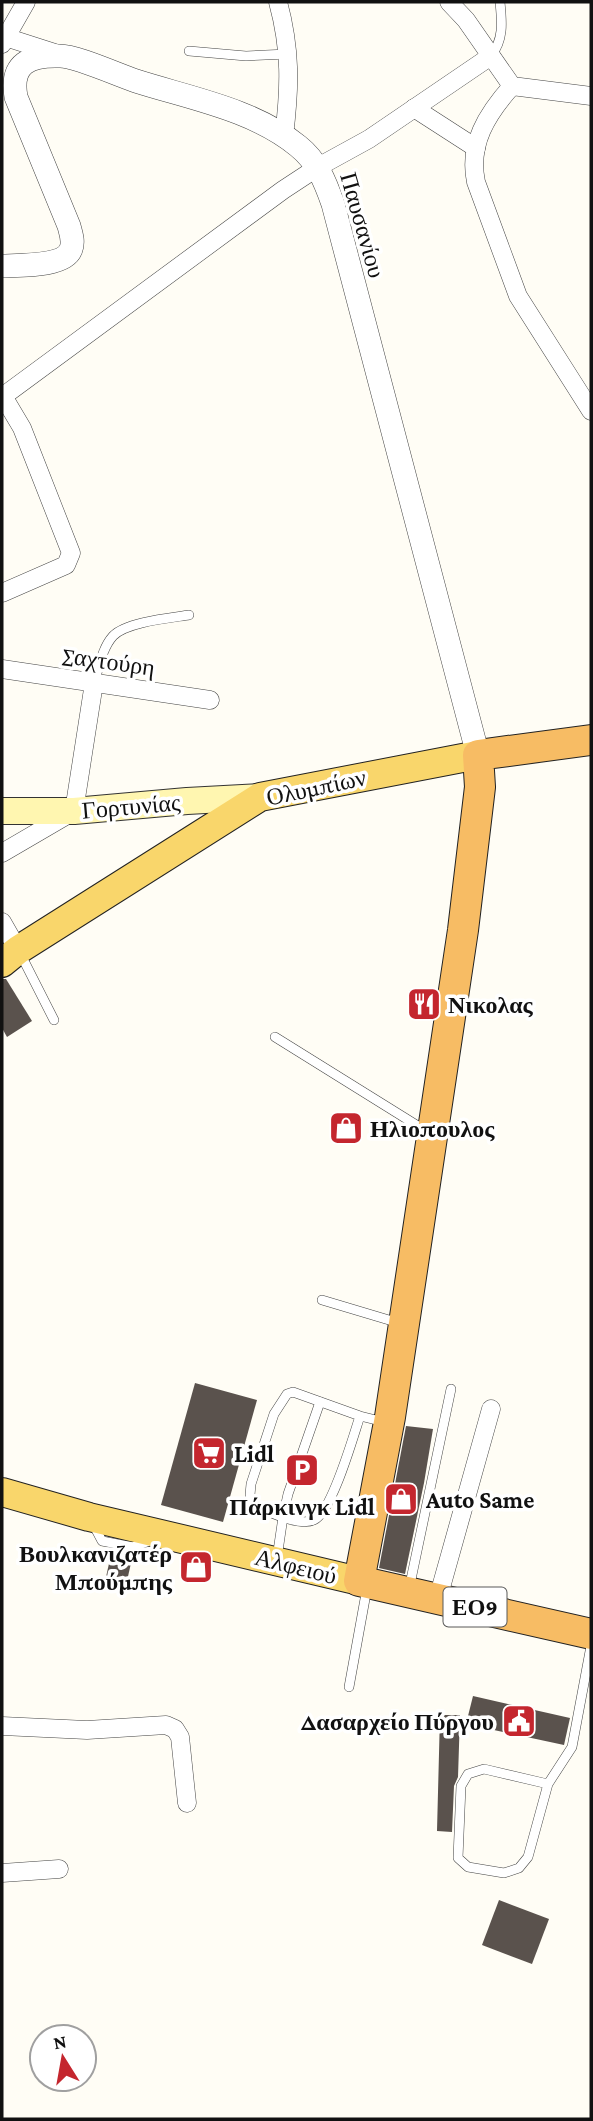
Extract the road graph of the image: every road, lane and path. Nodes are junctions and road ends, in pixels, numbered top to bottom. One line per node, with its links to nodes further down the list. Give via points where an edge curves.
1 (26, 2): 5 (street)
2 (278, 2): 7 (street)
3 (449, 2): 9 (street)
4 (500, 2): 9 (lane, via 502,31)
5 (3, 39): 8 (street)
6 (189, 51): 7 (lane)
7 (288, 54): 14 (street, via 290,86)
8 (63, 55): 10 (street, Παυσανίου, via 33,59); 14 (street, Παυσανίου, via 239,113)
9 (491, 56): 11 (street); 13 (street)
10 (8, 80): 17 (street, Παυσανίου, via 69,226 72,247 59,260)
11 (512, 86): 12 (street); 15 (street, via 492,109)
12 (591, 96)
13 (414, 108): 15 (street); 16 (street)
14 (284, 136): 16 (street, Παυσανίου)
15 (476, 148): 19 (street, via 472,167 476,182 518,296)
16 (318, 167): 18 (street); 26 (street, Παυσανίου, via 333,204)
17 (2, 266)
18 (3, 396): 20 (street, via 22,428 71,553 66,565)
19 (591, 411)
20 (2, 593)
21 (189, 615): 23 (lane, via 121,630 112,637)
22 (2, 669): 23 (street, Σαχτούρη)
23 (94, 683): 24 (street, Σαχτούρη); 29 (street)
24 (210, 700)
25 (591, 740): 26 (highway, Ολυμπίων)
26 (478, 755): 27 (main road, Ολυμπίων); 35 (highway, via 479,800)
27 (260, 797): 29 (main road, Γορτυνίας); 32 (main road, Ολυμπίων)
28 (2, 811): 29 (main road, Γορτυνίας)
29 (74, 811): 30 (street)
30 (2, 853)
31 (2, 922): 32 (street)
32 (10, 957): 33 (lane)
33 (54, 1020)
34 (275, 1037): 35 (lane)
35 (433, 1136): 37 (highway)
36 (322, 1300): 37 (lane)
37 (404, 1324): 42 (highway)
38 (451, 1389): 47 (lane)
39 (320, 1402): 41 (lane); 44 (lane); 44 (lane, via 293,1392 282,1399 251,1484 254,1504)
40 (491, 1409): 48 (street)
41 (360, 1416): 42 (lane); 44 (lane, via 328,1505 316,1520)
42 (389, 1423): 46 (highway)
43 (2, 1492): 45 (main road, Αλφειού / ΕΟ9)
44 (283, 1517): 45 (lane)
45 (276, 1562): 46 (main road, Αλφειού / ΕΟ9)
46 (363, 1582): 47 (highway, Αλφειού / ΕΟ9); 51 (lane)
47 (408, 1591): 48 (highway, Αλφειού / ΕΟ9)
48 (438, 1598): 49 (highway, Αλφειού / ΕΟ9)
49 (591, 1634)
50 (591, 1646): 53 (lane, via 572,1747)
51 (349, 1687)
52 (2, 1726): 54 (street, via 87,1730 166,1725 180,1737)
53 (548, 1784): 53 (lane, via 484,1769 468,1774 461,1786 458,1858 468,1867 503,1873 519,1868 528,1857)
54 (187, 1803)
55 (59, 1869): 56 (street)
56 (2, 1873)

